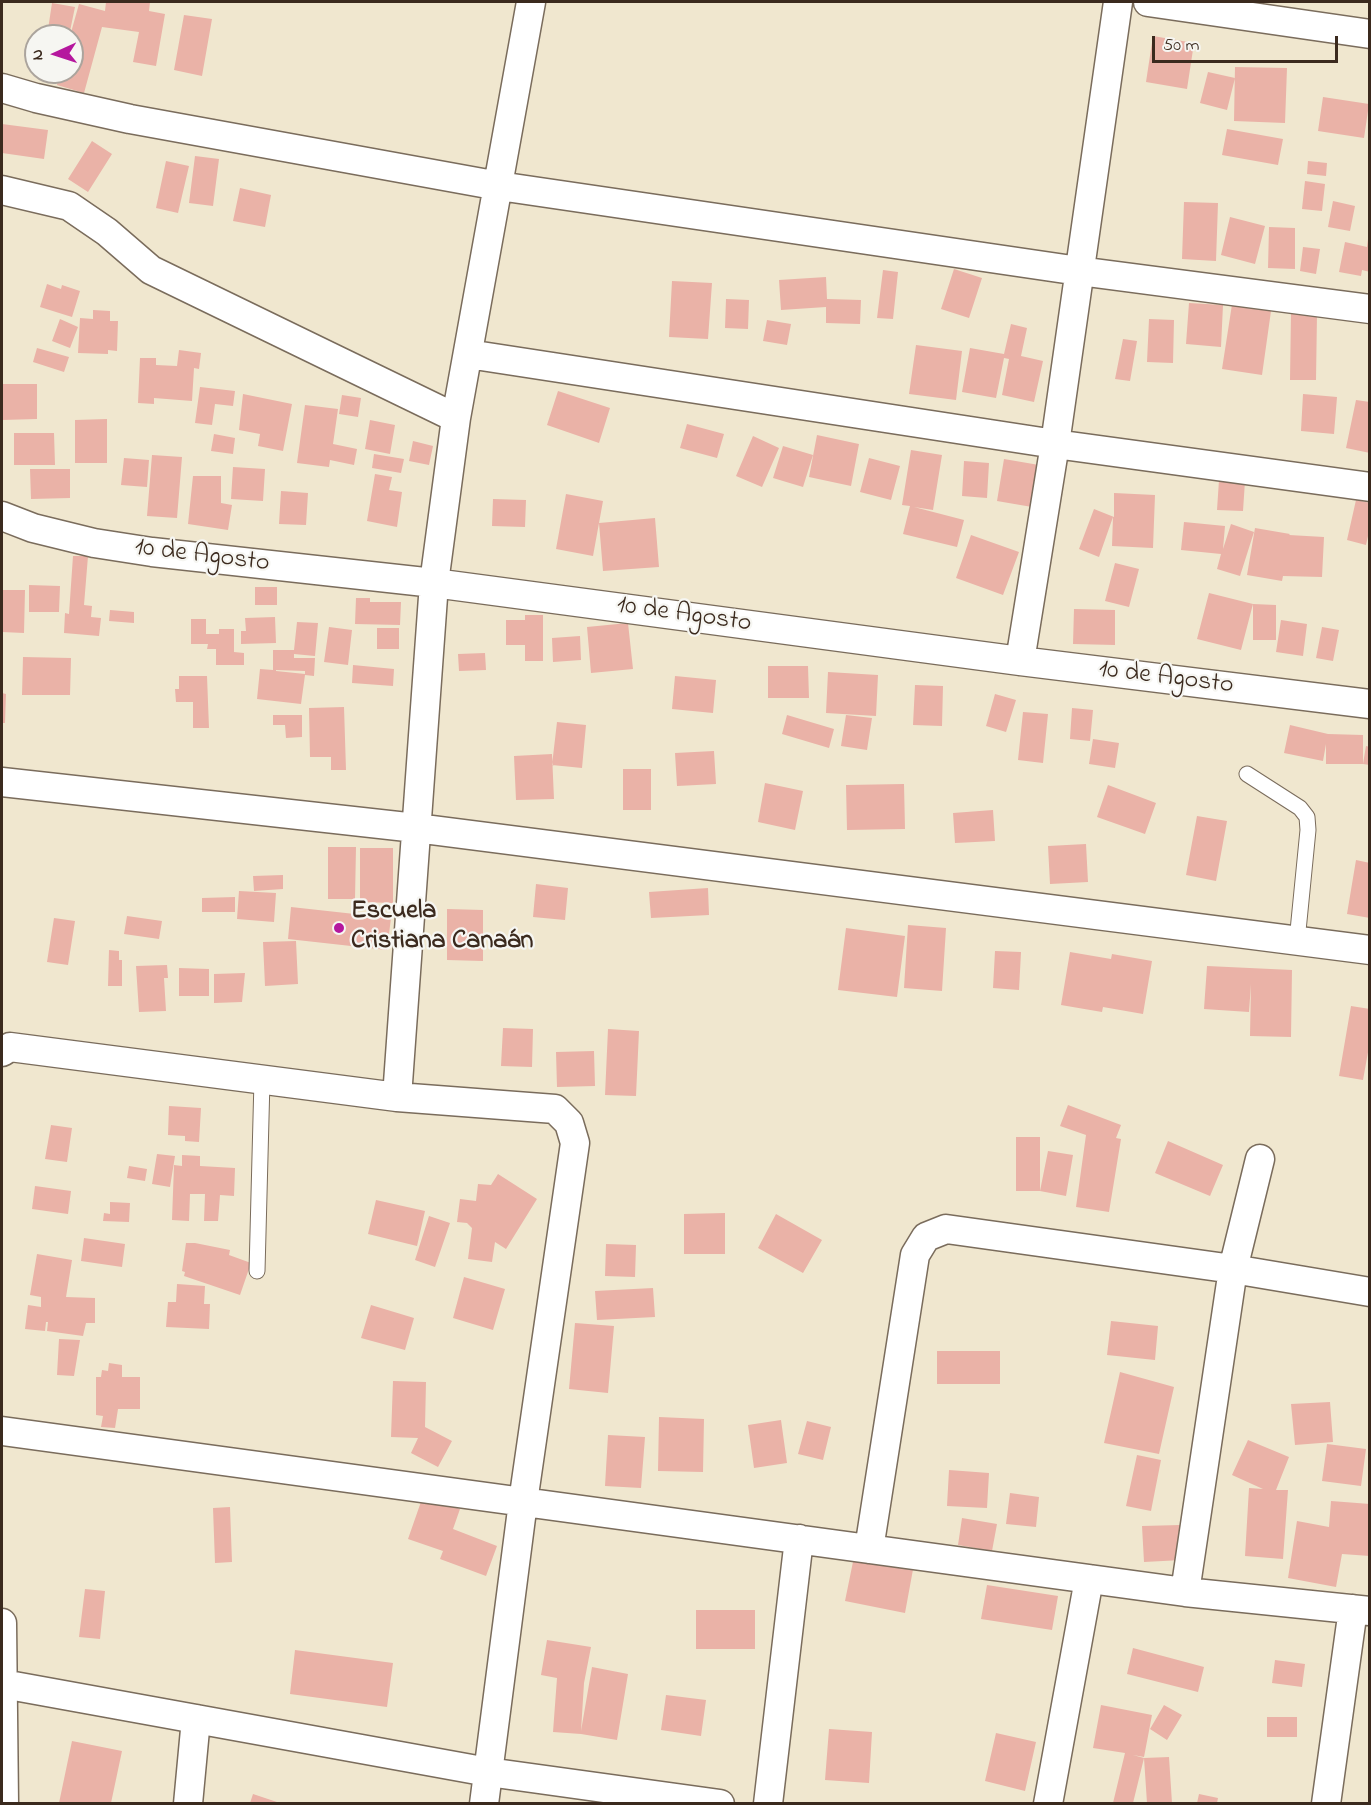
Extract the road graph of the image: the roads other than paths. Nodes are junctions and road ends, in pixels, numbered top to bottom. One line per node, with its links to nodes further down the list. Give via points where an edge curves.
1 (531, 2): 6 (street)
2 (1118, 2): 8 (street)
3 (1148, 2): 4 (street)
4 (1370, 34)
5 (2, 88): 6 (street, via 130,119)
6 (499, 186): 8 (street); 10 (street)
7 (2, 190): 11 (street, via 69,206 151,270)
8 (1079, 271): 9 (street); 12 (street)
9 (1370, 309)
10 (468, 354): 11 (street); 12 (street)
11 (456, 418): 15 (street)
12 (1055, 444): 13 (street); 16 (street)
13 (1370, 487)
14 (2, 516): 15 (street, 10 de Agosto, via 33,528 117,546)
15 (434, 583): 16 (street, 10 de Agosto); 20 (street)
16 (1020, 661): 17 (street, 10 de Agosto)
17 (1370, 704)
18 (1247, 774): 21 (lane, via 1300,808 1307,817)
19 (2, 782): 20 (street)
20 (416, 828): 21 (street); 25 (street)
21 (1297, 941): 22 (street)
22 (1370, 950)
23 (2, 1052): 24 (street, via 9,1047)
24 (262, 1080): 25 (street); 28 (lane)
25 (397, 1097): 31 (street, via 555,1109 569,1123 575,1143)
26 (1260, 1159): 27 (street)
27 (1233, 1269): 29 (street); 33 (street, via 946,1229 926,1237 915,1255); 35 (street)
28 (257, 1271)
29 (1370, 1292)
30 (2, 1431): 31 (street)
31 (523, 1502): 32 (street); 40 (street)
32 (799, 1539): 33 (street); 45 (street)
33 (869, 1549): 34 (street)
34 (1089, 1579): 35 (street); 46 (street)
35 (1185, 1592): 36 (street)
36 (1361, 1610): 47 (street)
37 (2, 1623): 38 (street)
38 (3, 1684): 39 (street); 41 (street)
39 (196, 1719): 40 (street); 42 (street)
40 (488, 1772): 43 (street); 44 (street)
41 (4, 1803)
42 (188, 1803)
43 (484, 1803)
44 (720, 1803)
45 (768, 1803)
46 (1048, 1803)
47 (1326, 1803)

